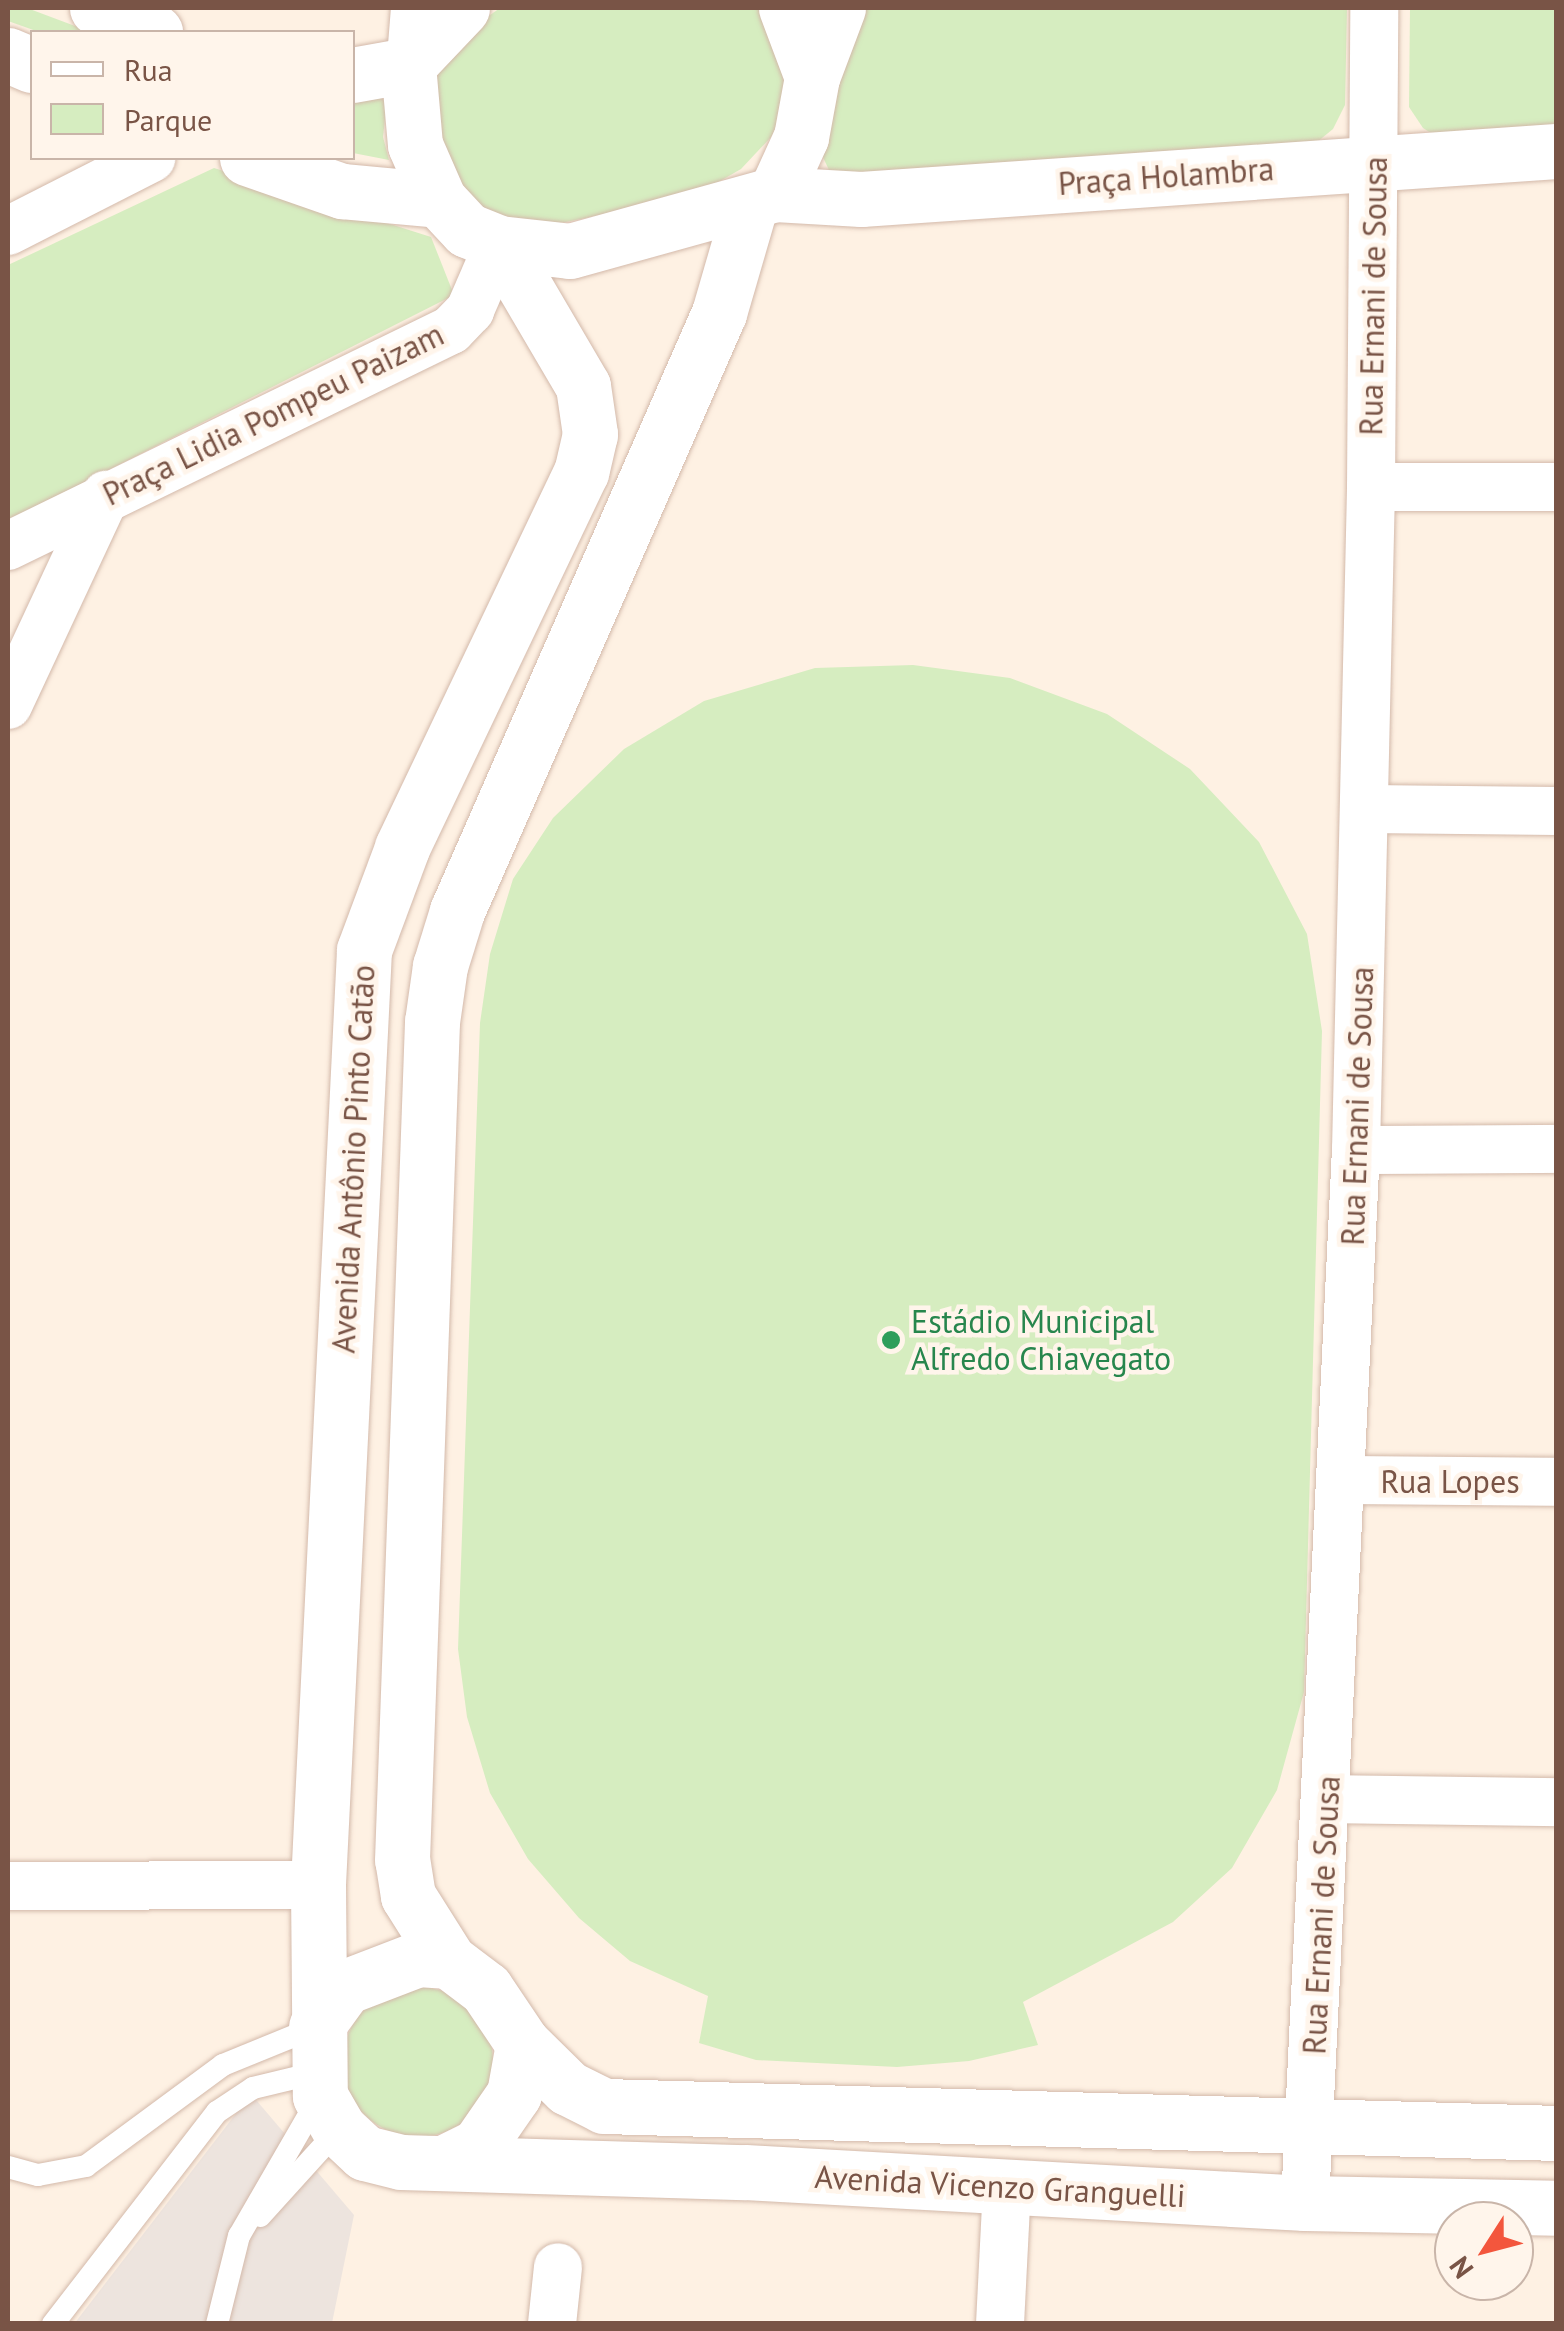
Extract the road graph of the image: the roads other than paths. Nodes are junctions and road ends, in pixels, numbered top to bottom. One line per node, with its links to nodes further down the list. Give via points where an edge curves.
1 (97, 8): 6 (main road)
2 (462, 8): 7 (main road)
3 (786, 8): 9 (main road)
4 (838, 8): 9 (main road)
5 (1374, 8): 13 (street, Rua Ernani de Sousa)
6 (150, 30)
7 (412, 44): 8 (main road); 14 (main road, via 414,145)
8 (355, 74)
9 (812, 77): 15 (main road, via 800,137)
10 (1556, 152): 13 (main road, Praça Holambra)
11 (147, 160): 16 (street)
12 (254, 160): 14 (main road, via 342,191)
13 (1375, 161): 15 (main road, Praça Holambra); 18 (street, Rua Ernani de Sousa)
14 (439, 200): 17 (main road, via 466,230)
15 (762, 200): 17 (main road, Praça Holambra, via 570,250); 33 (main road, via 719,314 457,911 440,966 432,1022 402,1860 408,1896)
16 (8, 231)
17 (498, 244): 20 (street, Praça Lidia Pompeu Paizam, via 470,310 451,330); 31 (main road, Avenida Antônio Pinto Catão, via 583,386 590,434 581,472 402,848 364,950)
18 (1372, 487): 19 (street); 23 (street, Rua Ernani de Sousa)
19 (1556, 487)
20 (106, 495): 21 (street, Praça Lidia Pompeu Paizam); 22 (street)
21 (8, 546)
22 (8, 705)
23 (1366, 809): 24 (street); 26 (street, Rua Ernani de Sousa)
24 (1556, 811)
25 (1556, 1149): 26 (street)
26 (1356, 1150): 27 (street, Rua Ernani de Sousa)
27 (1344, 1480): 28 (street, Rua Lopes); 29 (street, Rua Ernani de Sousa)
28 (1556, 1482)
29 (1327, 1799): 30 (street); 36 (street, Rua Ernani de Sousa)
30 (1556, 1802)
31 (318, 1885): 32 (street); 35 (main road, Avenida Antônio Pinto Catão)
32 (8, 1886)
33 (449, 1961): 34 (main road, via 486,1989); 35 (main road, via 418,1959 345,1987)
34 (523, 2044): 36 (main road, Avenida Vicenzo Granguelli, via 568,2088 604,2106); 38 (main road, via 514,2094 496,2127 478,2146)
35 (322, 2081): 38 (main road, via 365,2153); 39 (lane, via 224,2065 86,2166 38,2174); 43 (lane); 43 (lane); 45 (lane, via 253,2088 216,2112)
36 (1310, 2126): 37 (main road, Avenida Vicenzo Granguelli); 41 (street, Rua Ernani de Sousa)
37 (1556, 2133)
38 (443, 2163): 40 (main road, Avenida Vicenzo Granguelli)
39 (8, 2167)
40 (1007, 2186): 41 (main road, Avenida Vicenzo Granguelli); 48 (street)
41 (1305, 2203): 42 (main road, Avenida Vicenzo Granguelli)
42 (1556, 2208)
43 (239, 2236): 46 (lane)
44 (558, 2267): 47 (street)
45 (53, 2324)
46 (217, 2324)
47 (552, 2324)
48 (1000, 2324)

